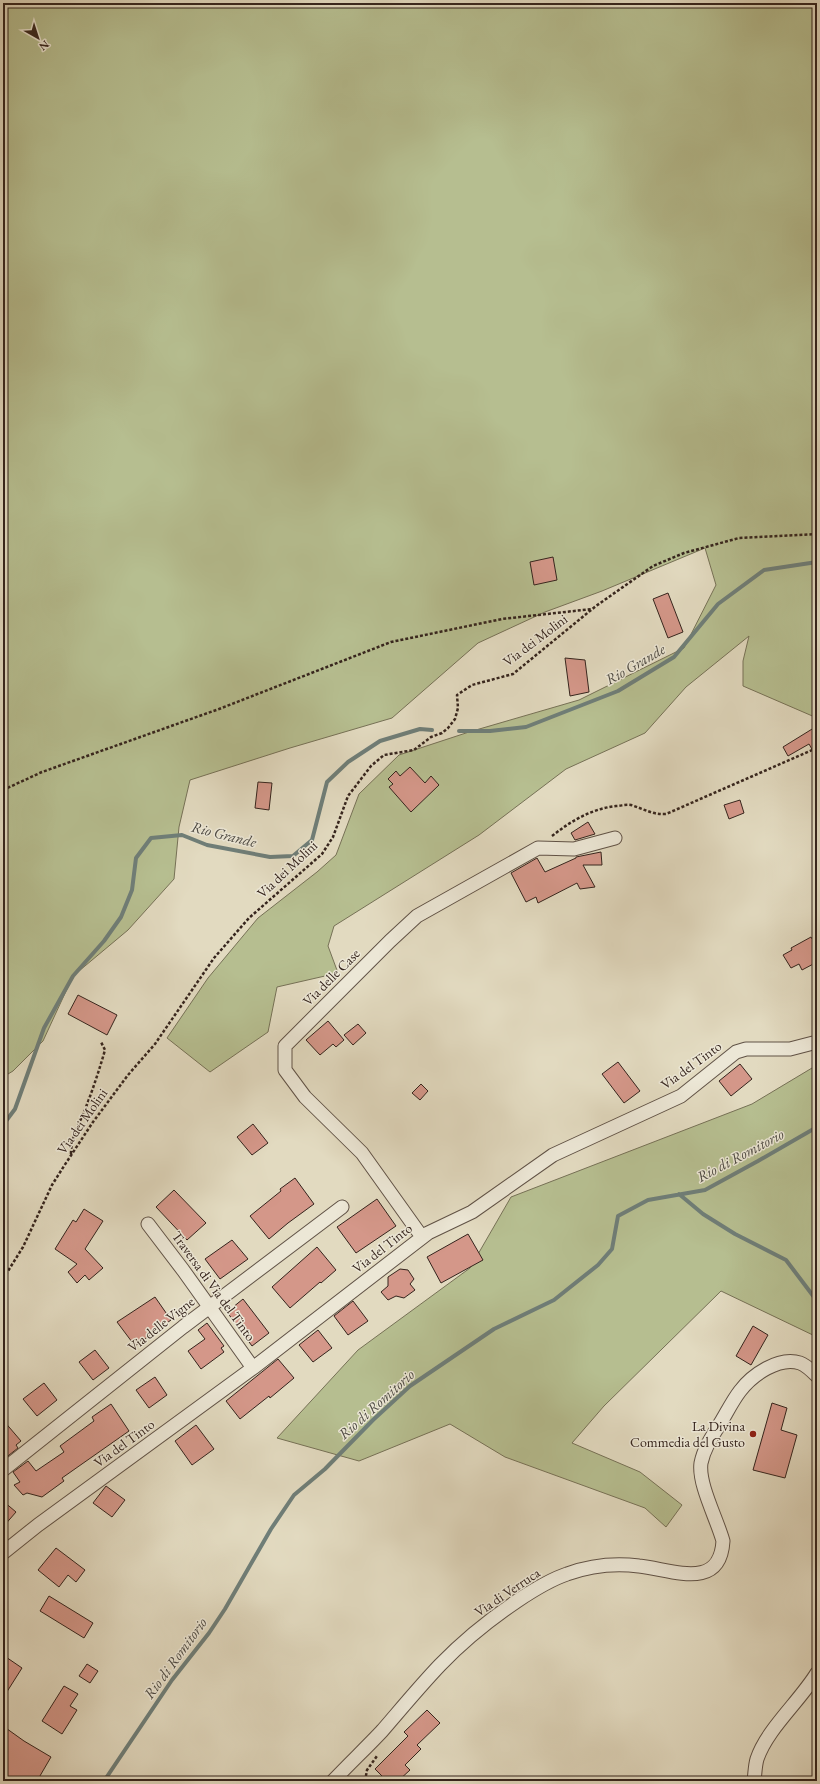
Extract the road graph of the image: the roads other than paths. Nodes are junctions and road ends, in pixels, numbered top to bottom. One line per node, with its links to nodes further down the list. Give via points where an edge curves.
1 (615, 838): 5 (street, Via delle Case, via 574,849 538,848 417,916 285,1046 285,1070 305,1097 362,1153)
2 (817, 1042): 5 (street, Via del Tinto, via 790,1050 746,1049 736,1052 680,1096 553,1155 472,1212)
3 (342, 1207): 6 (street, Via delle Vigne)
4 (148, 1224): 6 (street, Traversa di Via del Tinto)
5 (422, 1237): 7 (street, Via del Tinto)
6 (210, 1307): 7 (street, Traversa di Via del Tinto); 9 (street, Via delle Vigne)
7 (253, 1368): 10 (street, Via del Tinto)
8 (817, 1376): 12 (street, Via di Verruca, via 800,1363 787,1362 772,1365 760,1372 739,1391 706,1447 701,1462 701,1477 723,1541 718,1561 708,1571 696,1574 639,1566 585,1568 566,1574 532,1591 468,1638)
9 (3, 1470)
10 (3, 1553)
11 (817, 1673): 13 (street, via 766,1740 757,1760)
12 (333, 1781)
13 (754, 1781)

